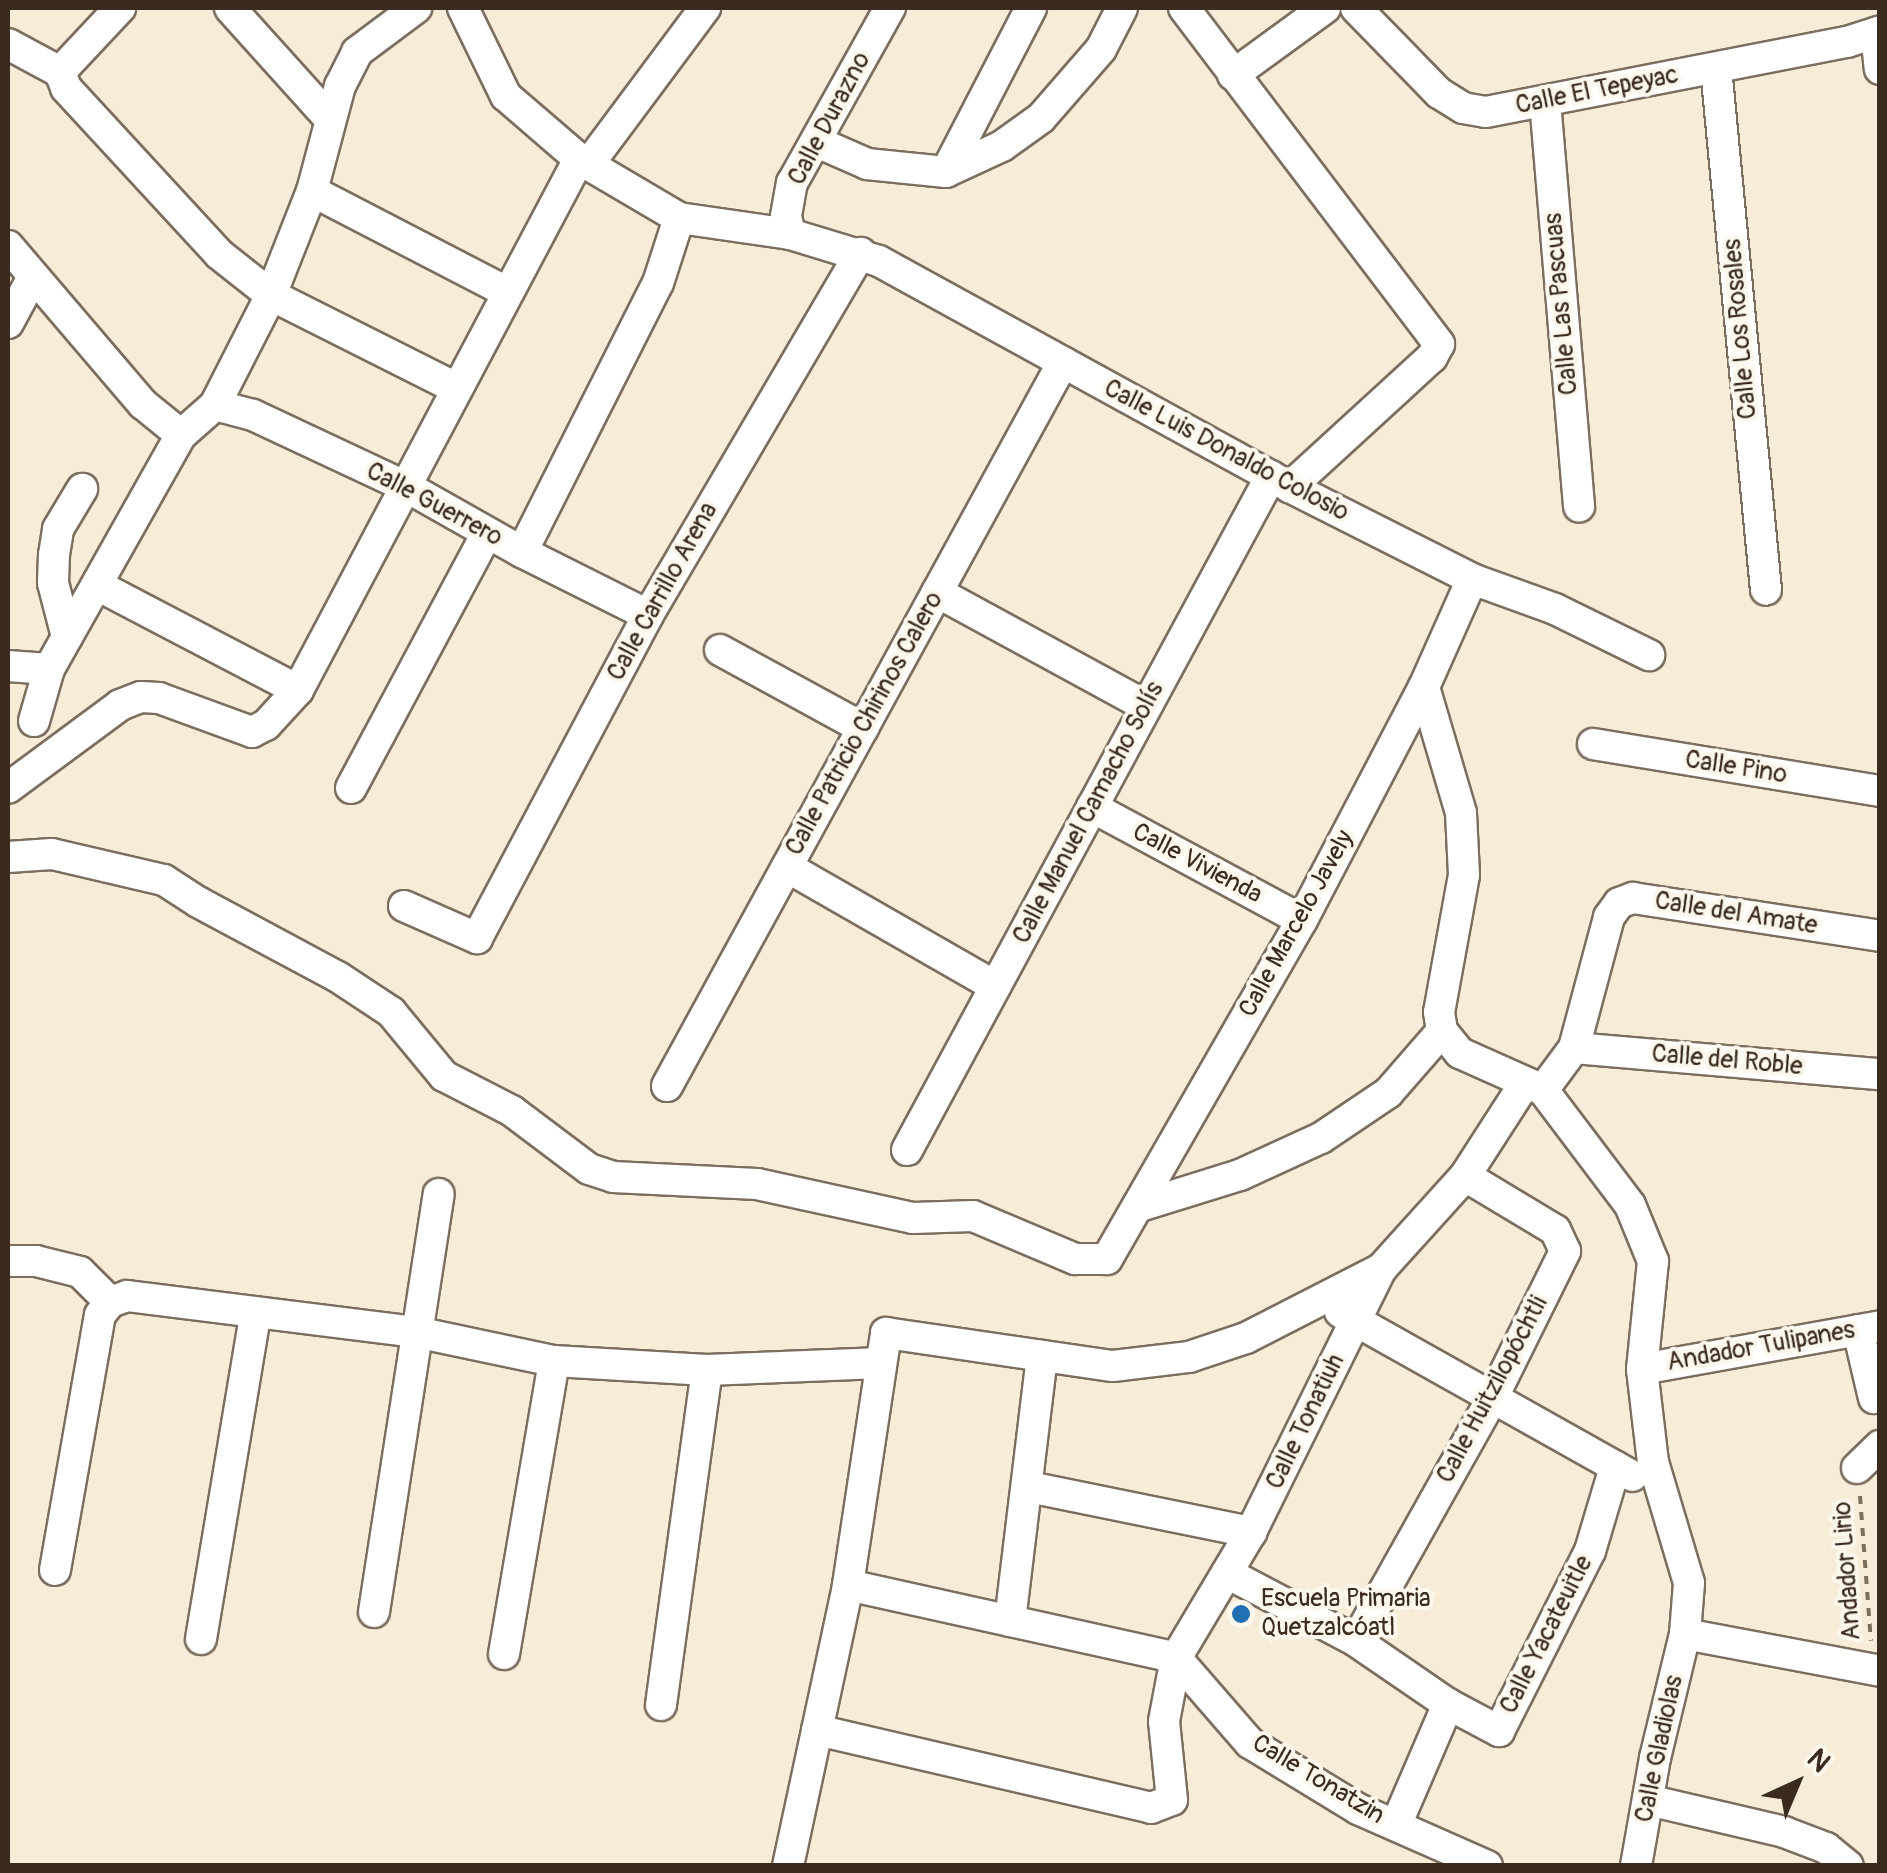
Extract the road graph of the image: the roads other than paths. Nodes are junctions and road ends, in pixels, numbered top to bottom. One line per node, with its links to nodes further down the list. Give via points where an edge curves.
1 (120, 8): 16 (street)
2 (230, 8): 19 (street)
3 (416, 8): 19 (street, via 357,52)
4 (463, 8): 21 (street, via 506,96)
5 (705, 8): 21 (street)
6 (890, 8): 20 (street, Calle Durazno)
7 (1030, 8): 22 (street)
8 (1122, 8): 22 (street, via 1100,49 1041,118 1002,146)
9 (1184, 8): 17 (street)
10 (1325, 8): 17 (street)
11 (1356, 8): 18 (street, Calle El Tepeyac, via 1439,93 1464,108 1486,112)
12 (1878, 32): 14 (street, Calle El Tepeyac); 15 (street)
13 (8, 44): 16 (street)
14 (1716, 68): 18 (street, Calle El Tepeyac); 44 (street, Calle Los Rosales)
15 (1880, 68)
16 (60, 72): 30 (street, via 66,88 219,254)
17 (1233, 74): 36 (street, Calle Manuel Camacho Solís, via 1439,344 1432,357)
18 (1545, 101): 39 (street, Calle Las Pascuas)
19 (330, 119): 23 (street)
20 (816, 142): 22 (street, via 867,164); 25 (street, Calle Durazno, via 792,184)
21 (583, 162): 24 (street); 29 (street)
22 (946, 172)
23 (312, 191): 29 (street); 30 (street)
24 (679, 218): 25 (street, Calle Luis Donaldo Colosio); 41 (street, via 658,283)
25 (790, 234): 27 (street, Calle Luis Donaldo Colosio)
26 (8, 246): 28 (street)
27 (860, 253): 32 (street, Calle Luis Donaldo Colosio); 46 (street, Calle Carrillo Arena)
28 (32, 276): 31 (street); 35 (street, via 144,404)
29 (507, 292): 33 (street)
30 (271, 295): 33 (street); 34 (street)
31 (8, 323)
32 (1063, 362): 36 (street, Calle Luis Donaldo Colosio); 45 (street, Calle Patricio Chirinos Calero)
33 (456, 388): 37 (street)
34 (215, 405): 35 (street); 37 (street, Calle Guerrero)
35 (181, 434): 43 (street)
36 (1280, 482): 42 (street, Calle Luis Donaldo Colosio); 54 (street, Calle Manuel Camacho Solís)
37 (407, 487): 40 (street, Calle Guerrero); 53 (street)
38 (82, 489): 47 (street, via 58,529 54,555 53,583)
39 (1579, 507)
40 (487, 532): 41 (street, Calle Guerrero); 59 (street)
41 (522, 552): 46 (street, Calle Guerrero)
42 (1472, 580): 49 (street, Calle Luis Donaldo Colosio, via 1554,609); 52 (street, Calle Marcelo Javely)
43 (97, 585): 47 (street); 53 (street)
44 (1766, 590)
45 (938, 592): 54 (street); 56 (street, Calle Patricio Chirinos Calero)
46 (648, 615): 64 (street, Calle Carrillo Arena, via 477,938)
47 (67, 637): 51 (street)
48 (720, 650): 56 (street)
49 (1649, 655)
50 (8, 666): 51 (street)
51 (49, 669): 55 (street)
52 (1424, 687): 65 (street, Calle Marcelo Javely); 68 (street, via 1461,813 1464,874 1439,1012)
53 (298, 690): 58 (street, via 252,732 141,697 120,705)
54 (1146, 706): 61 (street, Calle Manuel Camacho Solís)
55 (34, 721)
56 (863, 728): 63 (street, Calle Patricio Chirinos Calero)
57 (1593, 744): 60 (street, Calle Pino)
58 (8, 788)
59 (351, 788)
60 (1880, 791)
61 (1092, 807): 65 (street, Calle Vivienda); 67 (street, Calle Manuel Camacho Solís)
62 (8, 857): 76 (street, Calle Marcelo Javely, via 52,854 164,880 391,1012 444,1076 613,1177 757,1184 913,1218 972,1216 1076,1259 1107,1260)
63 (787, 867): 67 (street); 71 (street, Calle Patricio Chirinos Calero)
64 (404, 906)
65 (1302, 920): 76 (street, Calle Marcelo Javely)
66 (1880, 936): 69 (street, Calle del Amate, via 1633,898 1609,916)
67 (996, 986): 73 (street, Calle Manuel Camacho Solís)
68 (1442, 1031): 72 (street, via 1460,1053); 76 (street, via 1388,1093 1321,1138 1240,1175)
69 (1574, 1048): 70 (street, Calle del Roble); 72 (street, Calle del Amate, via 1563,1070)
70 (1880, 1074)
71 (667, 1086)
72 (1534, 1087): 74 (street, Calle del Amate); 88 (street, Calle Gladiolas, via 1630,1205 1653,1261)
73 (907, 1150)
74 (1465, 1176): 78 (street, Calle del Amate); 91 (street, Calle Huitzilopóchtli, via 1555,1230 1565,1251)
75 (439, 1194): 84 (street)
76 (1138, 1207)
77 (8, 1261): 80 (street, via 80,1272)
78 (1382, 1268): 79 (street); 82 (street, Calle Tonatiuh)
79 (1322, 1299): 82 (street); 85 (street, via 1246,1338 1189,1357 1114,1366)
80 (110, 1302): 81 (street, via 127,1296); 98 (street, via 100,1315)
81 (255, 1315): 84 (street); 104 (street)
82 (1355, 1323): 91 (street); 97 (street, Calle Tonatiuh)
83 (1868, 1328): 88 (street, Andador Tulipanes); 90 (street)
84 (416, 1332): 86 (street); 101 (street)
85 (1042, 1356): 87 (street, via 886,1333); 95 (street)
86 (554, 1361): 89 (street); 106 (street)
87 (881, 1363): 89 (street); 100 (street)
88 (1642, 1368): 96 (street, Calle Gladiolas)
89 (707, 1370): 110 (street)
90 (1874, 1398)
91 (1492, 1400): 93 (street); 105 (street, Calle Huitzilopóchtli)
92 (1880, 1446): 94 (street)
93 (1615, 1467): 96 (street); 109 (street, Calle Yacateuitle, via 1590,1551 1500,1731)
94 (1858, 1468)
95 (1029, 1487): 97 (street); 102 (street)
96 (1661, 1491): 103 (street, Calle Gladiolas, via 1689,1583)
97 (1251, 1532): 99 (street, Calle Tonatiuh)
98 (55, 1570)
99 (1227, 1573): 105 (street, Calle Yacateuitle); 107 (street, Calle Tonatiuh)
100 (848, 1585): 102 (street); 111 (street)
101 (374, 1612)
102 (1010, 1621): 107 (street)
103 (1685, 1634): 108 (street); 112 (street, Calle Gladiolas)
104 (201, 1639)
105 (1356, 1641): 109 (street, Calle Yacateuitle)
106 (504, 1654)
107 (1176, 1658): 111 (street, via 1164,1721 1172,1800 1164,1806); 113 (street, Calle Tonatzin, via 1250,1743)
108 (1876, 1671)
109 (1448, 1704): 113 (street)
110 (661, 1706)
111 (817, 1730): 114 (street)
112 (1648, 1800): 116 (street, Calle Gladiolas); 117 (street, via 1784,1832 1826,1848)
113 (1396, 1825): 115 (street, Calle Tonatzin)
114 (788, 1866)
115 (1486, 1866)
116 (1636, 1866)
117 (1848, 1866)

